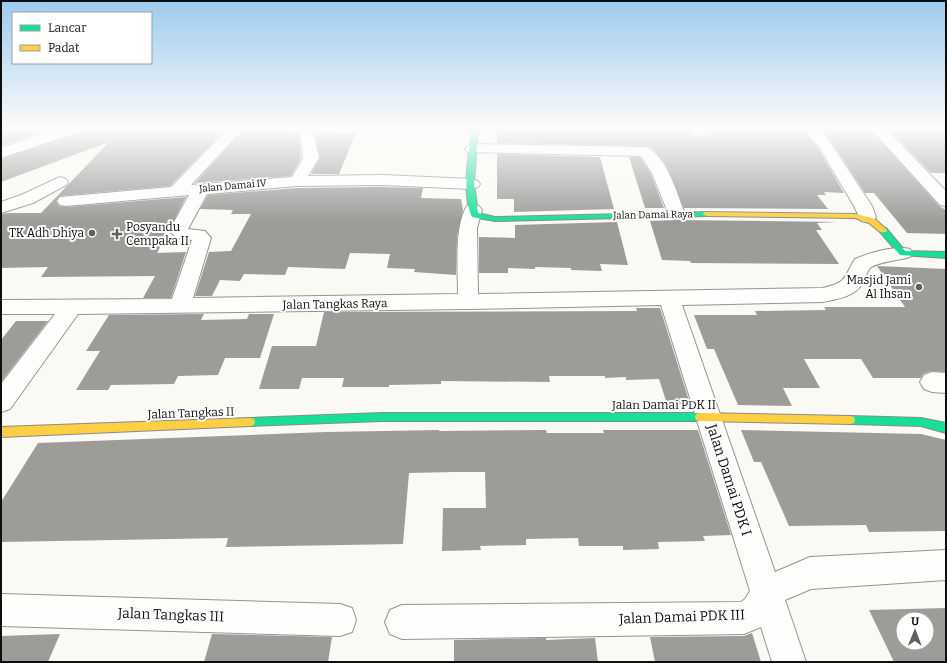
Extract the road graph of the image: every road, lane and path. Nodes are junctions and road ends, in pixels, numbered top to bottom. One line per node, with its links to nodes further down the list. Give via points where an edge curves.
1 (206, 160): 11 (street)
2 (309, 160): 7 (street)
3 (473, 160): 9 (street)
4 (652, 160): 16 (street, via 661,174)
5 (834, 160): 17 (street)
6 (907, 160): 13 (street)
7 (297, 181): 9 (street, Jalan Damai IV, via 383,180); 10 (street, Jalan Damai IV)
8 (60, 182): 14 (street, via 27,199)
9 (472, 184): 15 (street)
10 (201, 189): 11 (street, Jalan Damai IV); 22 (street, via 178,231 183,234 199,235 202,238)
11 (176, 191): 12 (street, Jalan Damai IV)
12 (66, 201)
13 (946, 201)
14 (1, 208)
15 (473, 210): 16 (street, Jalan Damai Raya, via 476,215 494,220); 21 (street, via 468,228)
16 (676, 214): 17 (street, Jalan Damai Raya)
17 (867, 217): 18 (street, via 878,224)
18 (903, 253): 19 (street); 20 (street, via 862,264 854,283 843,290 823,295)
19 (946, 255)
20 (670, 299): 21 (street, Jalan Tangkas Raya); 27 (street, Jalan Damai PDK I)
21 (468, 302): 22 (street, Jalan Tangkas Raya)
22 (180, 306): 24 (street, Jalan Tangkas Raya)
23 (1, 307): 24 (street, Jalan Tangkas Raya)
24 (72, 307): 25 (street)
25 (1, 402)
26 (382, 417): 27 (street, Jalan Damai PDK II); 29 (street, Jalan Tangkas II)
27 (709, 417): 28 (street, Jalan Damai PDK II, via 921,422); 31 (street, Jalan Damai PDK I)
28 (946, 428)
29 (1, 432)
30 (946, 565): 31 (street, via 810,573)
31 (766, 592): 34 (street, Jalan Damai PDK III, via 757,611 744,618); 35 (street, Jalan Damai PDK I)
32 (1, 610): 33 (street, Jalan Tangkas III)
33 (340, 620)
34 (402, 622)
35 (789, 662)

